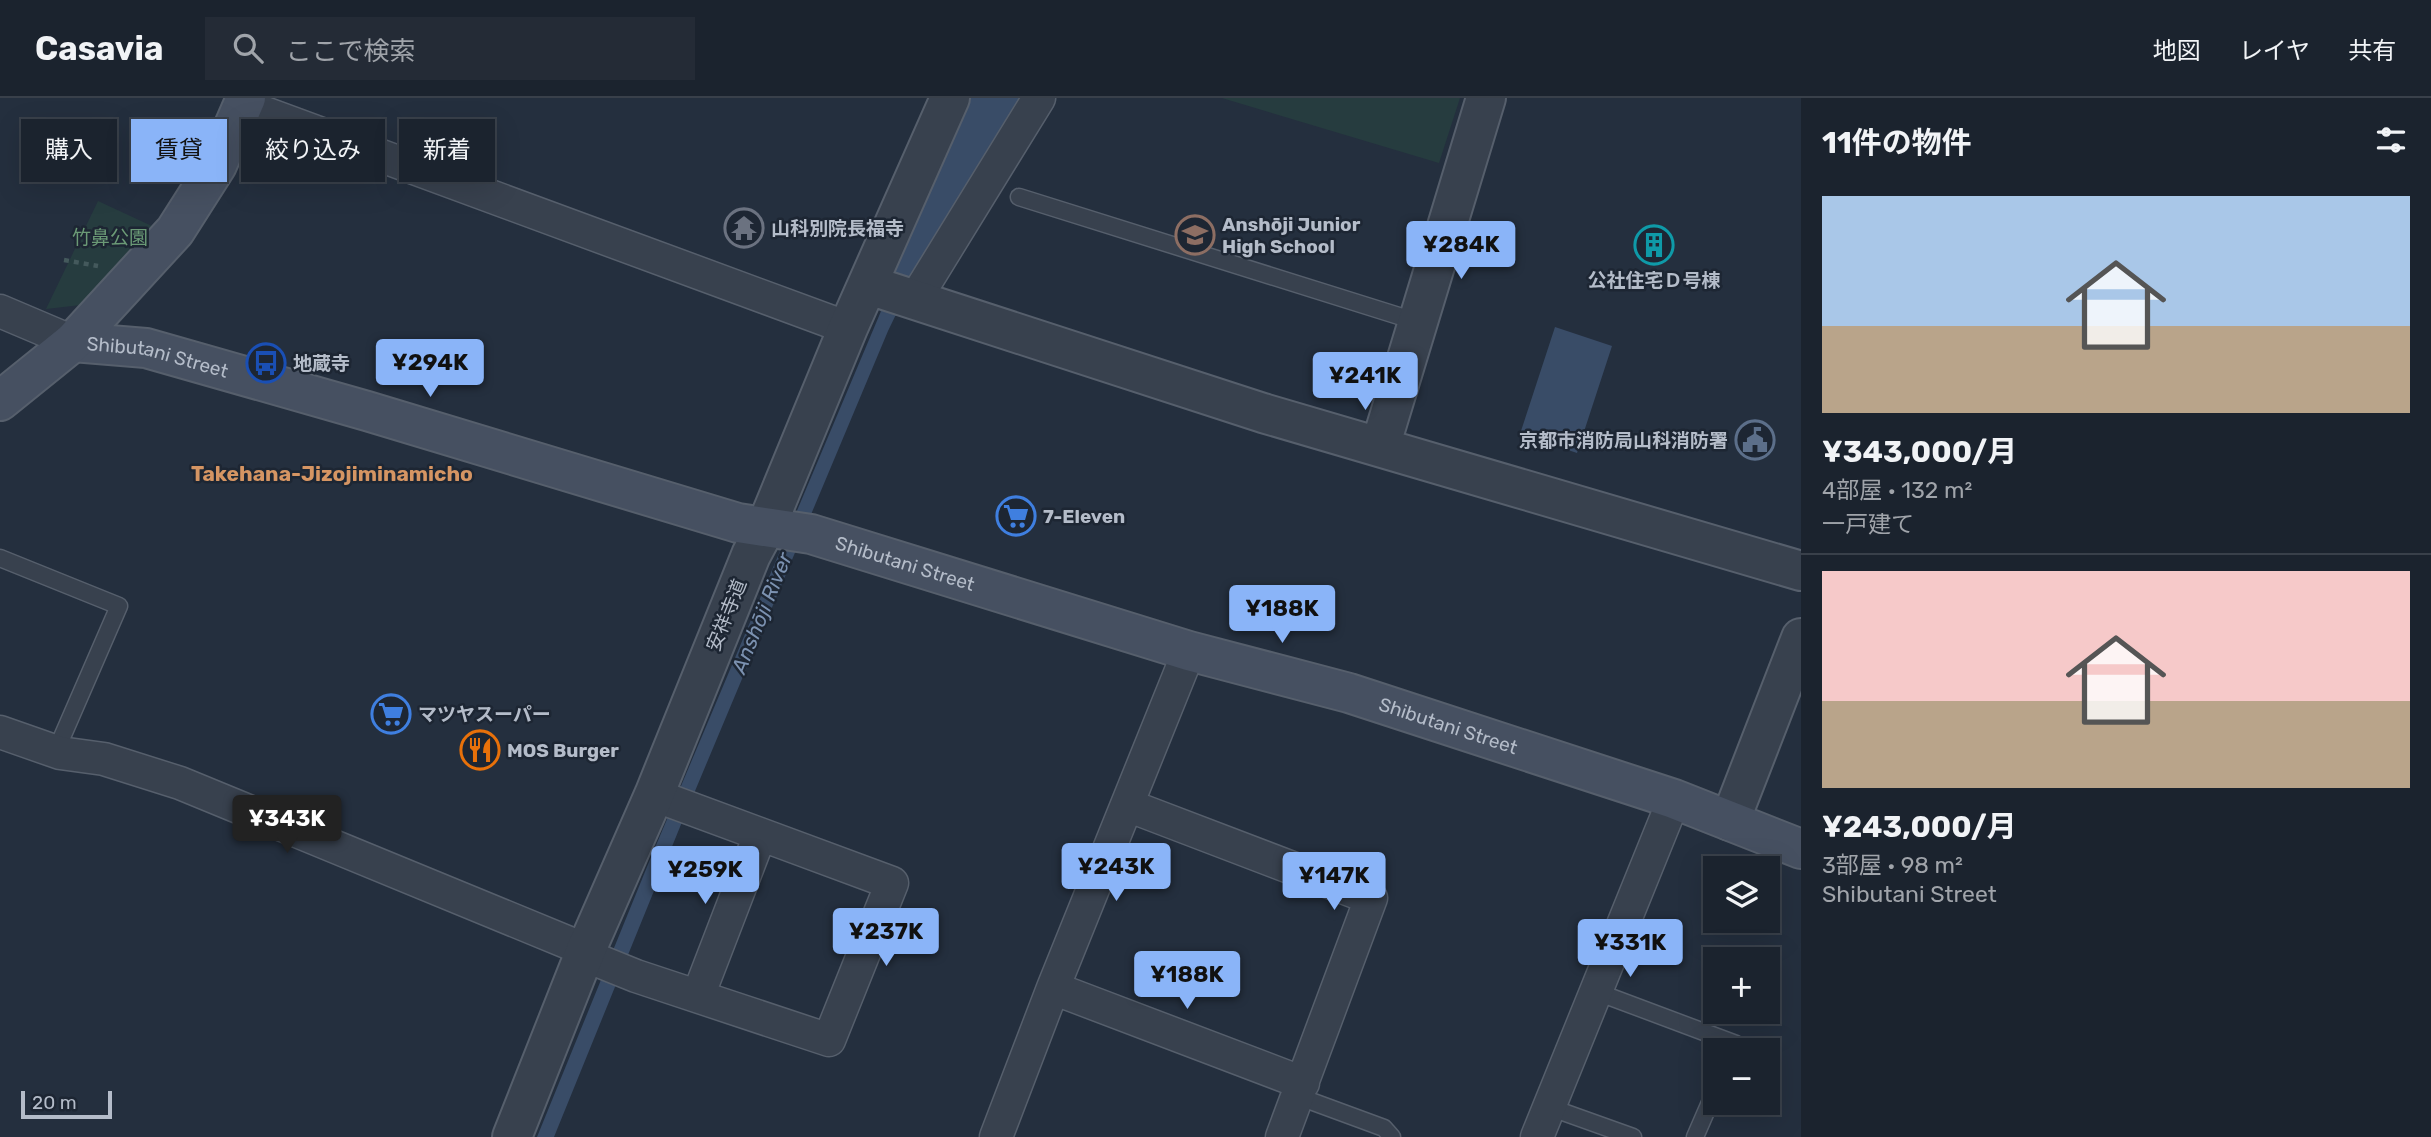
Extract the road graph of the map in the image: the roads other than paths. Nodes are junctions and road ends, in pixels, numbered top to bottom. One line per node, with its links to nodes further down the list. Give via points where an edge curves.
1 (950, 98): 6 (street, 安祥寺道)
2 (1039, 98): 7 (street)
3 (1486, 98): 9 (street)
4 (244, 101): 10 (street); 11 (main road, via 218,165 174,231)
5 (1019, 197): 9 (lane)
6 (869, 285): 7 (street); 10 (street, 安祥寺道)
7 (914, 301): 13 (street)
8 (0, 311): 11 (street, Shibutani Street)
9 (1418, 322): 13 (street)
10 (848, 328): 14 (street, 安祥寺道)
11 (73, 342): 12 (main road); 14 (main road, Shibutani Street, via 146,348 738,523)
12 (0, 401)
13 (1380, 447): 16 (street)
14 (785, 530): 18 (main road, Shibutani Street); 21 (street, 安祥寺道, via 751,555)
15 (0, 558): 20 (lane, via 119,606)
16 (1801, 571)
17 (1801, 638): 24 (street)
18 (1189, 651): 22 (main road, Shibutani Street, via 1349,693); 23 (street)
19 (0, 732): 20 (street)
20 (56, 751): 27 (street, via 104,759 180,783)
21 (654, 794): 25 (street); 27 (street, 安祥寺道)
22 (1674, 799): 24 (main road, Shibutani Street); 29 (street)
23 (1127, 805): 28 (street); 32 (street, via 1371,898)
24 (1730, 821): 26 (main road, Shibutani Street)
25 (760, 835): 30 (street); 30 (street, via 892,883 829,1041)
26 (1801, 849)
27 (585, 952): 30 (street, via 636,976); 35 (street, 安祥寺道)
28 (1053, 988): 32 (street); 36 (street)
29 (1597, 992): 31 (lane); 33 (street)
30 (698, 996)
31 (1719, 1038)
32 (1300, 1089): 37 (street); 38 (lane, via 1384,1128)
33 (1549, 1107): 39 (street); 40 (lane)
34 (1705, 1115): 41 (lane)
35 (512, 1137)
36 (996, 1137)
37 (1282, 1137)
38 (1392, 1137)
39 (1537, 1137)
40 (1633, 1137)
41 (1695, 1137)

